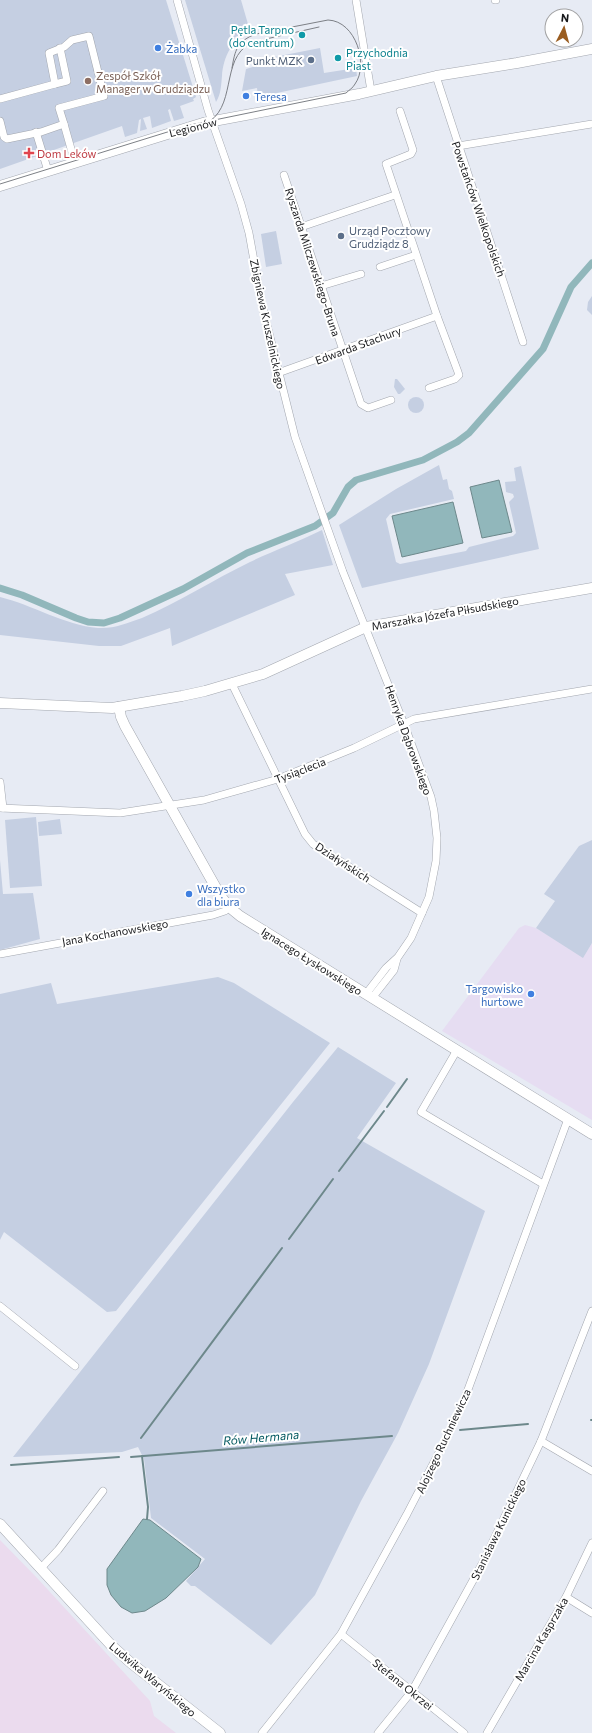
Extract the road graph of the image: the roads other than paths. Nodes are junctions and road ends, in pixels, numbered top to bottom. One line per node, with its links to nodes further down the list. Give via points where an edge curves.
1 (177, 0): 11 (street, Zbigniewa Kruszelnickiego)
2 (356, 0): 7 (street)
3 (60, 48): 6 (street, via 49,53); 6 (street, via 67,81); 12 (street, via 72,40 89,36 104,96 59,108)
4 (591, 49): 5 (street, Legionów)
5 (437, 80): 7 (street, Legionów, via 399,89 391,87); 15 (street, Powstańców Wielkopolskich)
6 (55, 84): 8 (street)
7 (371, 91): 11 (street, Legionów)
8 (0, 99)
9 (400, 111): 20 (street, via 412,150 406,157 386,164)
10 (0, 121): 14 (street, via 4,137 7,139)
11 (212, 122): 16 (street, Legionów); 29 (street, Zbigniewa Kruszelnickiego, via 249,232)
12 (64, 124): 14 (street); 16 (street)
13 (592, 124): 15 (street)
14 (36, 132): 17 (street)
15 (458, 146): 27 (street, Powstańców Wielkopolskich)
16 (75, 162): 17 (street, Legionów)
17 (48, 171): 19 (street, Legionów)
18 (284, 175): 21 (street, Ryszarda Milczewskiego-Bruna)
19 (0, 186)
20 (395, 195): 21 (street); 22 (street)
21 (301, 227): 25 (street, Ryszarda Milczewskiego-Bruna)
22 (416, 255): 23 (street); 26 (street)
23 (380, 267)
24 (361, 274): 25 (street)
25 (321, 286): 28 (street, Ryszarda Milczewskiego-Bruna)
26 (437, 316): 28 (street, Edwarda Stachury); 30 (street, via 459,375 455,379)
27 (523, 342)
28 (342, 350): 29 (street, Edwarda Stachury); 31 (street, Ryszarda Milczewskiego-Bruna, via 361,404 368,408)
29 (278, 373): 32 (street, Zbigniewa Kruszelnickiego, via 296,437)
30 (428, 388)
31 (391, 400)
32 (327, 525): 34 (street, Henryka Dąbrowskiego)
33 (592, 588): 34 (street, Marszałka Józefa Piłsudskiego)
34 (366, 627): 35 (street, Marszałka Józefa Piłsudskiego, via 263,674); 39 (street, Henryka Dąbrowskiego)
35 (232, 684): 38 (street, Marszałka Józefa Piłsudskiego); 40 (street, Działyńskich)
36 (592, 690): 39 (street, Tysiąclecia, via 425,717)
37 (0, 703): 38 (street, Marszałka Józefa Piłsudskiego)
38 (119, 707): 42 (street, Ignacego Łyskowskiego, via 120,717)
39 (404, 724): 40 (street, Tysiąclecia); 45 (street, Henryka Dąbrowskiego, via 431,797 437,838 434,878)
40 (278, 779): 42 (street, Tysiąclecia, via 228,794); 45 (street, Działyńskich, via 305,834 313,844)
41 (0, 782): 43 (street)
42 (169, 806): 43 (street, Tysiąclecia, via 120,813); 44 (street, Ignacego Łyskowskiego)
43 (1, 808)
44 (228, 907): 46 (street, Jana Kochanowskiego, via 226,911 213,914); 47 (street, Ignacego Łyskowskiego)
45 (422, 913): 47 (street, Henryka Dąbrowskiego, via 411,938 398,957 386,968)
46 (0, 954)
47 (369, 996): 48 (street, Ignacego Łyskowskiego)
48 (457, 1050): 49 (street, Ignacego Łyskowskiego); 51 (street, via 421,1112)
49 (568, 1119): 50 (street, Ignacego Łyskowskiego); 51 (street, Alojzego Ruchniewicza)
50 (592, 1134)
51 (543, 1184): 63 (street, Alojzego Ruchniewicza, via 466,1395 407,1514)
52 (0, 1308): 54 (street)
53 (592, 1311): 55 (street, Stanisława Kunickiego)
54 (75, 1366)
55 (541, 1441): 56 (street); 64 (street, Stanisława Kunickiego, via 482,1564)
56 (592, 1471)
57 (103, 1491): 60 (street)
58 (0, 1524): 60 (street, Ludwika Waryńskiego)
59 (592, 1543): 61 (street, Marcina Kasprzaka)
60 (41, 1568): 65 (street, Ludwika Waryńskiego, via 111,1645)
61 (566, 1597): 62 (street); 69 (street, Marcina Kasprzaka)
62 (592, 1613)
63 (342, 1634): 64 (street, Stefana Okrzei); 66 (street, Alojzego Ruchniewicza)
64 (412, 1691): 67 (street, Stanisława Kunickiego); 68 (street, Stefana Okrzei)
65 (220, 1733)
66 (262, 1733)
67 (378, 1733)
68 (464, 1733)
69 (487, 1733)

